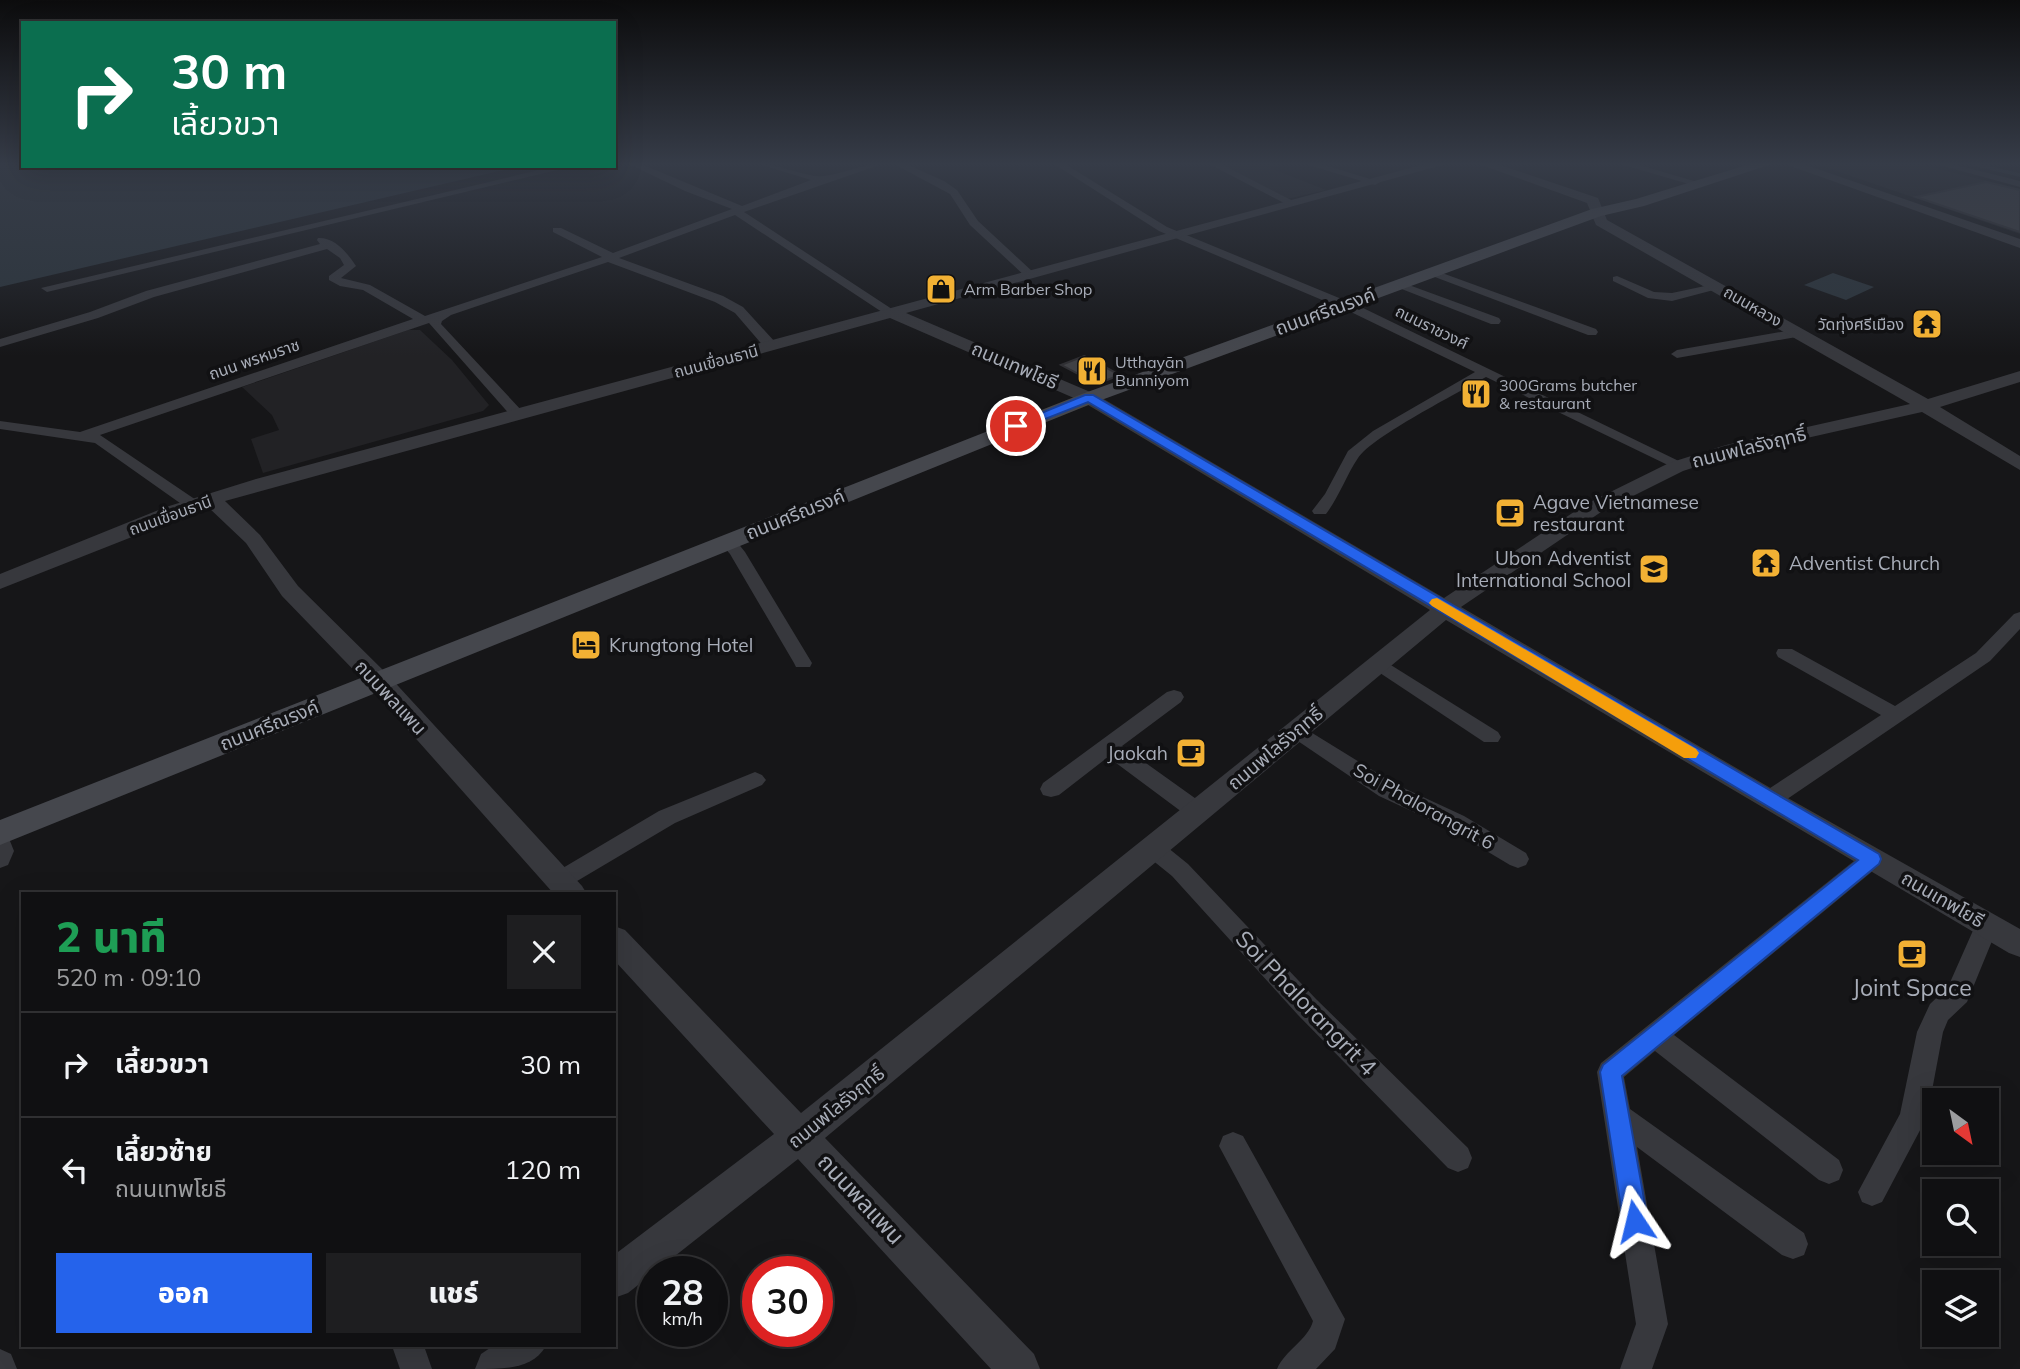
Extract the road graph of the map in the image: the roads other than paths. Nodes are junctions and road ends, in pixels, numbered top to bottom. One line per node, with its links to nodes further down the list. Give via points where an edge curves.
1 (304, 228): 24 (street)
2 (689, 228): 17 (street, ถนน พรหมราช)
3 (765, 228): 26 (street, ถนนเทพโยธี)
4 (979, 228): 20 (street)
5 (1161, 228): 13 (street, ถนนราชวงศ์)
6 (1205, 228): 13 (street, ถนนเขื่อนธานี)
7 (1553, 228): 19 (main road, ถนนศรีณรงค์)
8 (1612, 228): 23 (street, ถนนหลวง)
9 (1983, 228): 12 (street)
10 (1983, 228): 12 (street)
11 (557, 230): 17 (street)
12 (1989, 230): 14 (street); 16 (street)
13 (1178, 235): 20 (street, ถนนเขื่อนธานี); 25 (street, ถนนราชวงศ์)
14 (2020, 238)
15 (331, 244): 18 (street, via 317,237); 27 (street, via 350,266 333,278 366,287); 31 (street, via 161,290)
16 (2020, 244)
17 (610, 257): 27 (street, ถนน พรหมราช); 32 (street, via 740,310)
18 (176, 271)
19 (1431, 272): 22 (main road, ถนนศรีณรงค์); 29 (street)
20 (1030, 275): 26 (street, ถนนเขื่อนธานี)
21 (1617, 279): 23 (street, via 1652,295 1672,297)
22 (1398, 284): 25 (main road, ถนนศรีณรงค์); 28 (street)
23 (1720, 287): 30 (street, ถนนหลวง)
24 (47, 288)
25 (1343, 305): 34 (street, ถนนราชวงศ์); 36 (main road, ถนนศรีณรงค์)
26 (892, 313): 32 (street, ถนนเขื่อนธานี); 36 (street, ถนนเทพโยธี)
27 (429, 320): 38 (street); 40 (street, ถนน พรหมราช)
28 (1495, 321)
29 (1592, 332)
30 (1798, 333): 33 (street); 37 (street, ถนนหลวง)
31 (0, 343)
32 (771, 346): 38 (street, ถนนเขื่อนธานี)
33 (1677, 354)
34 (1485, 372): 42 (street, ถนนราชวงศ์); 44 (street, via 1378,434 1353,454)
35 (2020, 376): 37 (street, ถนนพโลรังฤทธิ์)
36 (1089, 398): 45 (main road, ถนนศรีณรงค์); 47 (street, ถนนเทพโยธี)
37 (1925, 406): 41 (street, ถนนหลวง); 42 (street, ถนนพโลรังฤทธิ์)
38 (517, 414): 43 (street, ถนนเขื่อนธานี)
39 (0, 425): 40 (street)
40 (85, 435): 43 (street)
41 (2020, 464)
42 (1679, 465): 47 (street, ถนนพโลรังฤทธิ์, via 1555,533)
43 (203, 502): 46 (street, ถนนเขื่อนธานี); 52 (street, ถนนพลแพน, via 220,510 253,540 290,591)
44 (1320, 511)
45 (727, 541): 50 (street); 52 (main road, ถนนศรีณรงค์)
46 (0, 582)
47 (1446, 608): 51 (street, ถนนพโลรังฤทธิ์); 60 (street, ถนนเทพโยธี)
48 (2020, 618): 54 (street, via 1983,657)
49 (1785, 653): 54 (street)
50 (803, 663)
51 (1378, 663): 55 (street, ถนนพโลรังฤทธิ์); 56 (street)
52 (379, 681): 62 (main road, ถนนศรีณรงค์); 68 (street, ถนนพลแพน)
53 (1174, 697): 57 (street)
54 (1896, 715): 60 (street)
55 (1296, 730): 61 (street, ถนนพโลรังฤทธิ์); 66 (street, Soi Phalorangrit 6, via 1387,790 1456,822)
56 (1491, 737)
57 (1108, 746): 59 (street); 61 (street)
58 (755, 780): 68 (street, via 667,817)
59 (1051, 789)
60 (1769, 800): 67 (street, ถนนเทพโยธี)
61 (1198, 812): 64 (street, ถนนพโลรังฤทธิ์)
62 (0, 833)
63 (0, 842): 65 (street)
64 (1154, 849): 74 (street, ถนนพโลรังฤทธิ์); 76 (street, Soi Phalorangrit 4, via 1180,870 1307,1007)
65 (0, 859)
66 (1518, 859)
67 (1872, 859): 69 (street, ถนนเทพโยธี); 72 (street)
68 (565, 887)
69 (1987, 924): 71 (street, ถนนเทพโยธี); 78 (street, via 1958,994 1939,1012 1930,1032 1913,1117)
70 (616, 941): 74 (street, ถนนพลแพน)
71 (2020, 944)
72 (1654, 1035): 73 (street, via 1611,1072); 77 (street)
73 (1618, 1117): 79 (street); 87 (street, via 1652,1324)
74 (801, 1136): 80 (street, ถนนพโลรังฤทธิ์); 85 (street, ถนนพลแพน)
75 (1233, 1146): 86 (street, via 1329,1319 1324,1338)
76 (1458, 1158)
77 (1829, 1170)
78 (1872, 1192)
79 (1793, 1244)
80 (616, 1277)
81 (408, 1347): 83 (street)
82 (525, 1347): 84 (street)
83 (416, 1369)
84 (496, 1369)
85 (1019, 1369)
86 (1293, 1369)
87 (1636, 1369)

